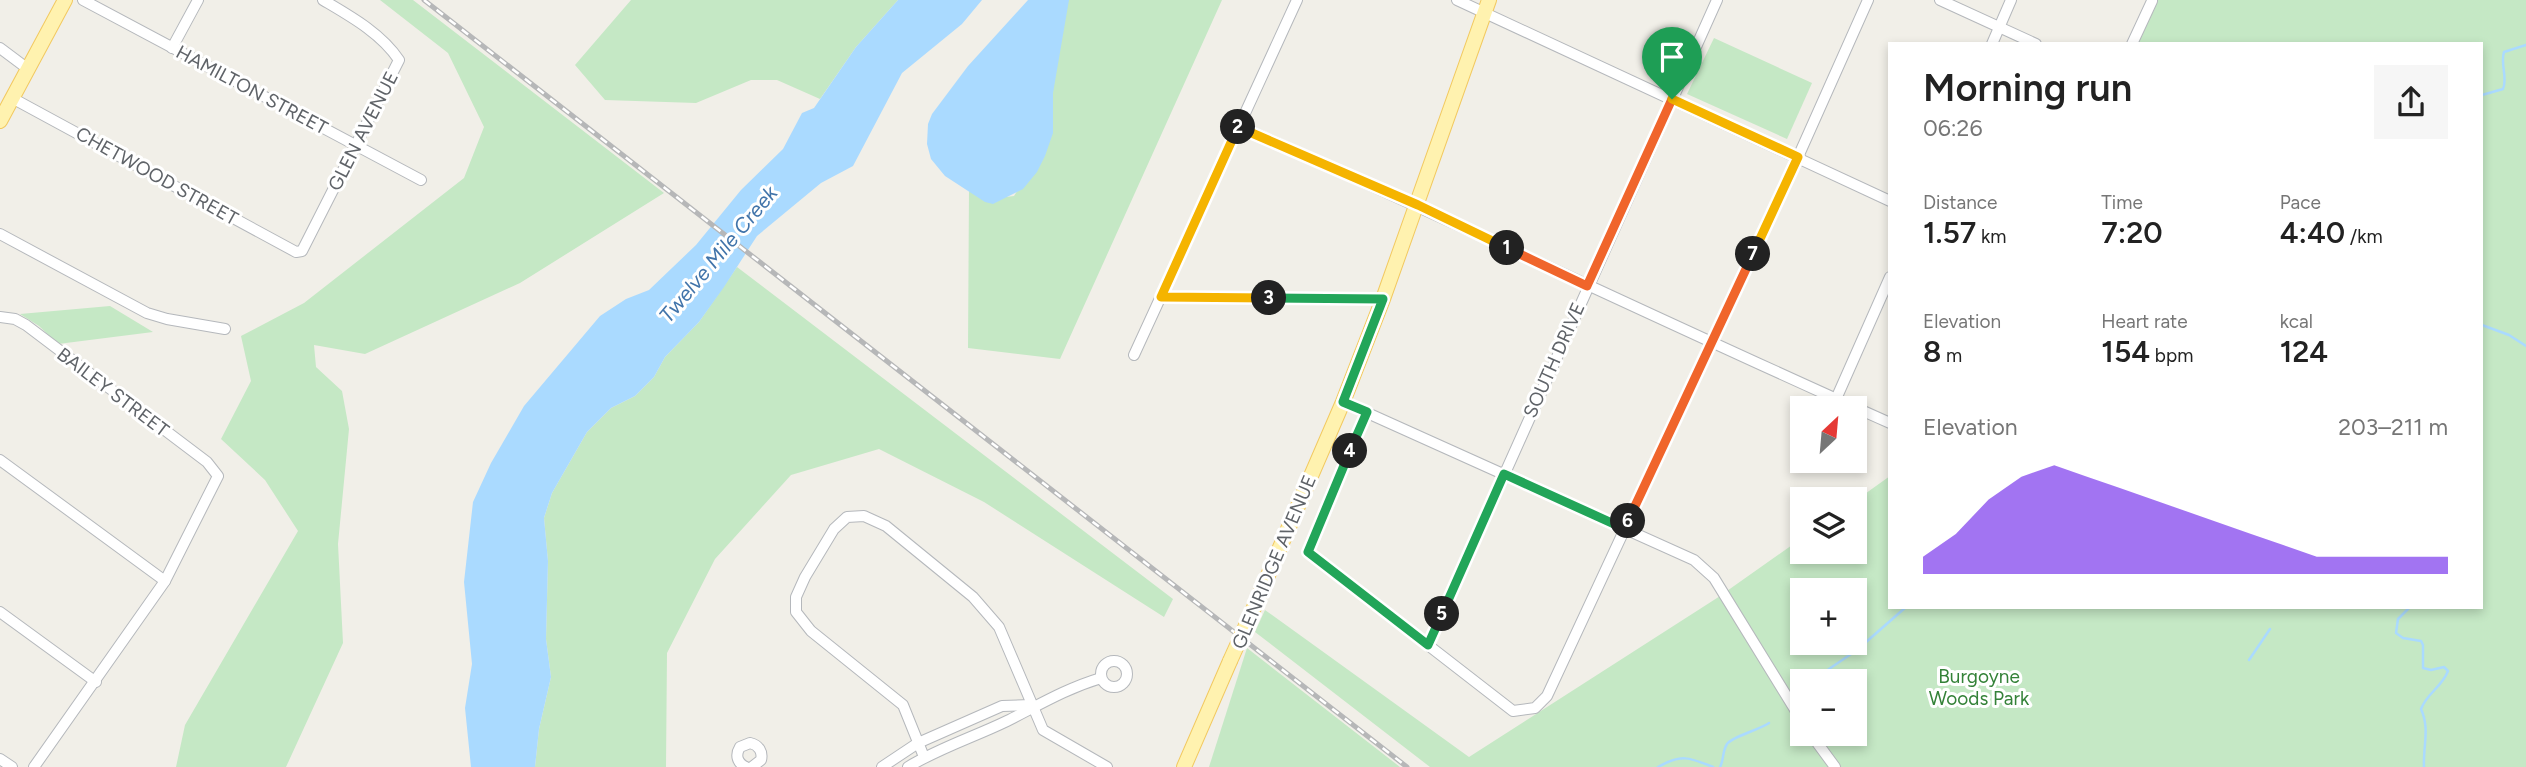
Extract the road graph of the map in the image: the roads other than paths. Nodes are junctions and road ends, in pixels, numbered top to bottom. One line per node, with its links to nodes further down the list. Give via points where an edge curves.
1 (65, 0): 19 (main road)
2 (83, 0): 18 (street, HAMILTON STREET)
3 (198, 0): 18 (street)
4 (323, 0): 24 (street, GLEN AVENUE, via 355,19 399,60)
5 (1297, 0): 23 (street)
6 (1457, 0): 12 (street)
7 (1717, 0): 21 (street, SOUTH DRIVE)
8 (1868, 0): 25 (street)
9 (1940, 0): 13 (street)
10 (2011, 0): 13 (street)
11 (2152, 1): 16 (street)
12 (1487, 6): 21 (street); 28 (main road, GLENRIDGE AVENUE)
13 (1999, 27): 14 (street); 15 (street)
14 (1993, 42)
15 (2032, 42)
16 (2133, 42)
17 (0, 48): 19 (street)
18 (173, 48): 24 (street, HAMILTON STREET)
19 (27, 69): 20 (main road)
20 (12, 98): 22 (main road); 30 (street, CHETWOOD STREET, via 296,252)
21 (1672, 99): 25 (street); 32 (street, SOUTH DRIVE)
22 (0, 121)
23 (1238, 127): 28 (street); 33 (street)
24 (357, 146): 26 (street, HAMILTON STREET); 30 (street, GLEN AVENUE)
25 (1798, 157): 27 (street); 37 (street)
26 (421, 180)
27 (1888, 200)
28 (1418, 205): 32 (street); 34 (main road, GLENRIDGE AVENUE)
29 (0, 234): 36 (street, via 147,313)
30 (302, 251)
31 (1888, 282): 40 (street)
32 (1587, 286): 37 (street); 46 (street, SOUTH DRIVE)
33 (1161, 297): 34 (street); 38 (street)
34 (1383, 299): 41 (main road, GLENRIDGE AVENUE)
35 (0, 317): 48 (street, BAILEY STREET, via 26,325 207,462 218,478)
36 (225, 329)
37 (1713, 342): 39 (street); 47 (street)
38 (1134, 355)
39 (1830, 396)
40 (1837, 396)
41 (1343, 402): 42 (street); 66 (main road, GLENRIDGE AVENUE, bridge)
42 (1367, 412): 46 (street); 50 (street, via 1308,552)
43 (1867, 413): 44 (street)
44 (1888, 422)
45 (0, 460): 48 (street)
46 (1504, 474): 47 (street); 50 (street, SOUTH DRIVE)
47 (1625, 529): 50 (street, via 1547,696 1535,708 1513,710); 53 (street, via 1694,560 1714,578)
48 (165, 581): 52 (street)
49 (0, 612): 52 (street)
50 (1428, 645)
51 (1101, 678): 54 (street)
52 (96, 682): 61 (street)
53 (1790, 702)
54 (1034, 705): 55 (street, via 1002,706); 55 (street, via 999,627 973,597 886,526 864,516 847,517 834,529 805,577 796,597 796,612 811,631 903,705); 57 (street); 65 (street, via 1043,730)
55 (918, 743): 57 (street); 63 (street)
56 (1820, 746): 67 (street)
57 (924, 757): 64 (street)
58 (0, 759): 60 (street)
59 (758, 766): 62 (street, via 760,749 746,743 737,755)
60 (12, 767)
61 (34, 767)
62 (746, 767)
63 (882, 767)
64 (908, 767)
65 (1107, 767)
66 (1184, 767)
67 (1835, 767)

